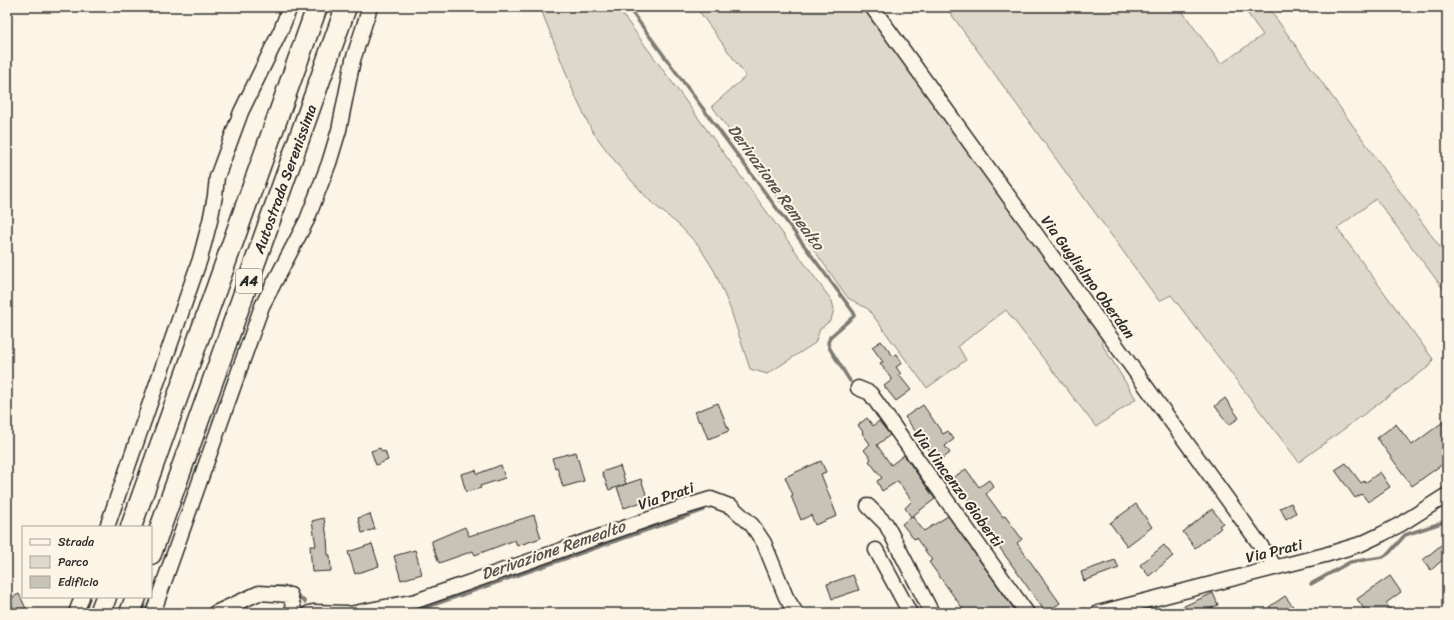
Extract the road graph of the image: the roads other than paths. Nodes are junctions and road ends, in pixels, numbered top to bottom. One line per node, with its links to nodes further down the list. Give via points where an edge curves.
1 (290, 7): 11 (street, via 241,112 217,177 210,221 200,259)
2 (317, 7): 12 (highway, Autostrada Serenissima / A4)
3 (346, 7): 14 (highway, Autostrada Serenissima / A4)
4 (370, 7): 6 (street, via 353,60)
5 (872, 7): 15 (street, Via Guglielmo Oberdan, via 1270,557)
6 (342, 116): 7 (street); 22 (street, via 329,163 307,220 262,306)
7 (330, 128)
8 (858, 388): 31 (street, Via Vincenzo Gioberti, via 870,393)
9 (1447, 495): 15 (street, Via Prati, via 1401,524 1361,544)
10 (868, 506): 30 (street, via 886,524)
11 (107, 526)
12 (131, 526)
13 (876, 550): 29 (street)
14 (152, 551)
15 (1275, 568): 32 (street, Via Prati)
16 (82, 598): 19 (street)
17 (106, 598): 20 (highway)
18 (136, 598): 21 (highway)
19 (76, 613)
20 (100, 613)
21 (130, 613)
22 (153, 613)
23 (215, 613): 24 (street, via 259,593 290,595)
24 (295, 613)
25 (311, 613): 26 (street)
26 (347, 613)
27 (354, 613): 28 (street, Via Prati, via 416,601 711,499 732,508 752,525 764,543 786,597)
28 (796, 613)
29 (910, 613)
30 (932, 613)
31 (1027, 613)
32 (1098, 613)

